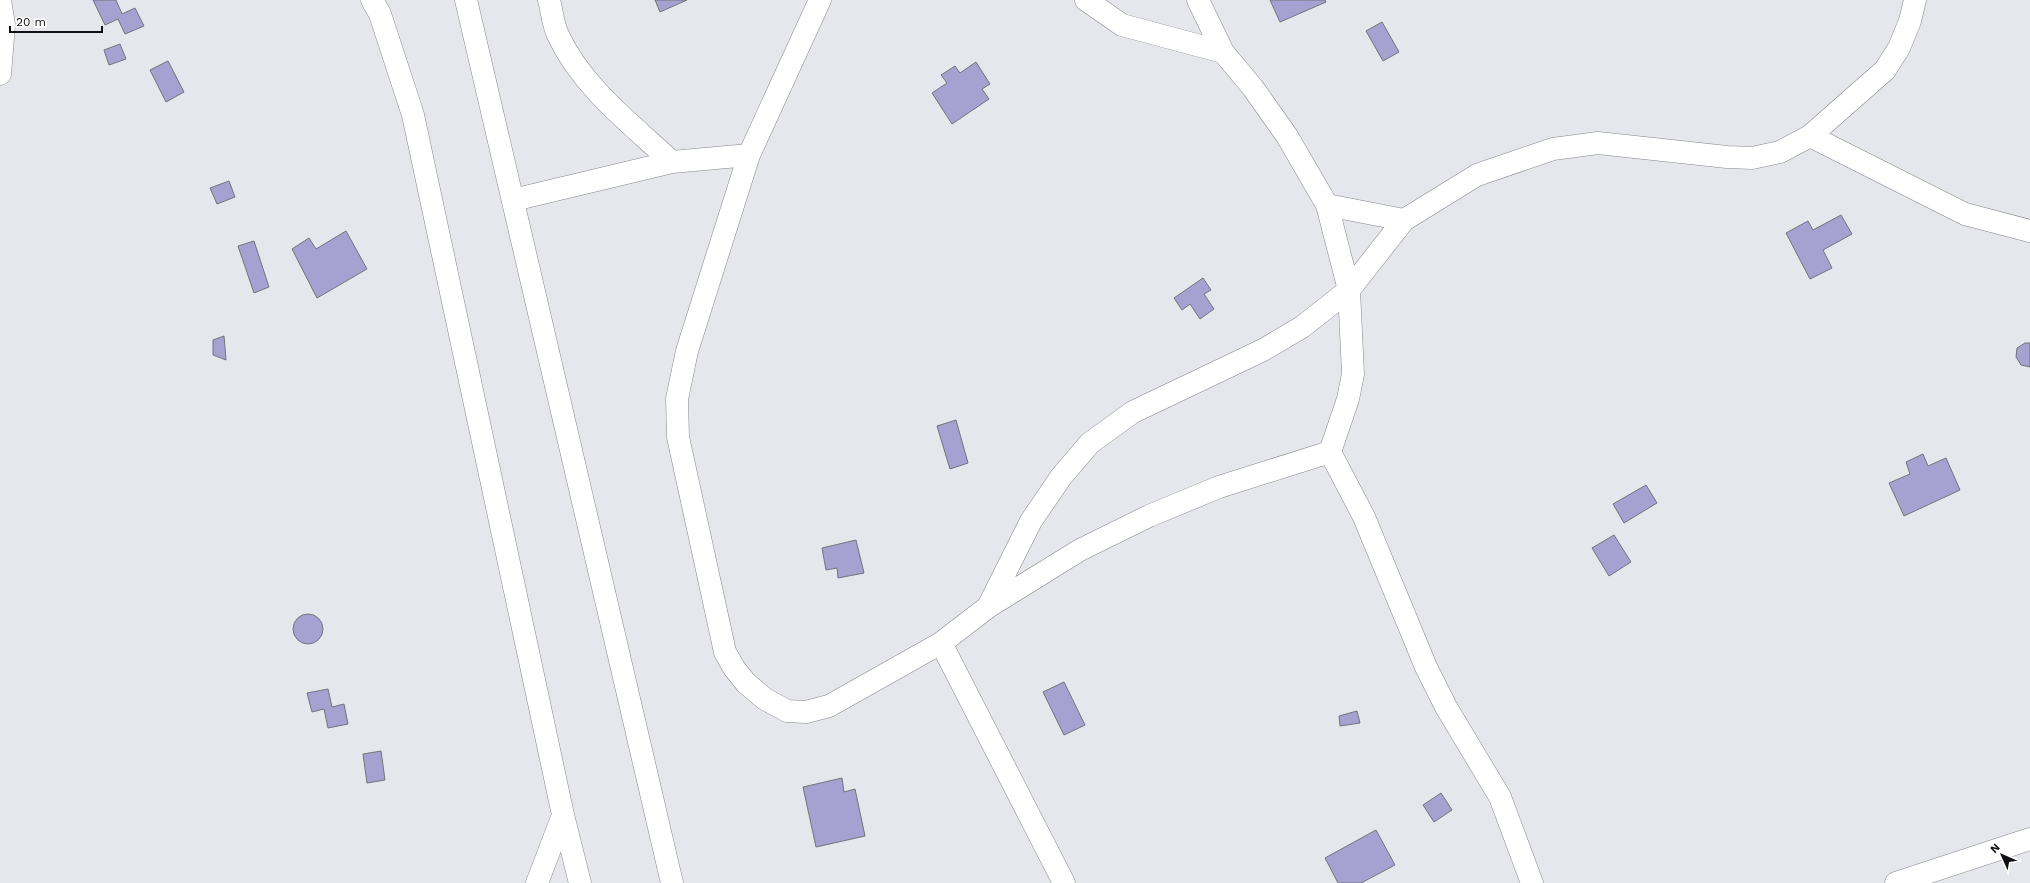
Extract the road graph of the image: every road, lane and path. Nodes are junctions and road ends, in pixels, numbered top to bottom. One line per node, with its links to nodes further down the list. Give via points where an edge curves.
1 (0, 0): 10 (street, via 4,25)
2 (372, 0): 22 (street, via 380,14 413,115)
3 (466, 0): 14 (street)
4 (549, 0): 13 (street, via 558,35 577,67 606,101)
5 (820, 0): 12 (street)
6 (1086, 0): 9 (street, via 1122,25)
7 (1198, 0): 9 (street)
8 (1915, 0): 11 (street, via 1899,48 1885,70)
9 (1223, 52): 15 (street, via 1253,88 1287,136)
10 (0, 74)
11 (1810, 136): 16 (street, via 1780,152 1752,158 1727,158 1598,143 1553,149 1477,175); 17 (street, via 1965,214)
12 (749, 155): 13 (street); 21 (street, via 687,351 677,399 678,437 726,652 746,683 765,699 787,711 806,712 828,706)
13 (672, 162): 14 (street)
14 (513, 200): 26 (street)
15 (1326, 205): 16 (street); 18 (street)
16 (1404, 220): 18 (street)
17 (2030, 231)
18 (1349, 290): 19 (street, via 1353,374 1348,399); 20 (street, via 1302,327 1263,350 1133,412 1090,443 1060,477 1031,521)
19 (1330, 452): 20 (street, via 1219,487 1148,516 1080,550); 28 (street, via 1364,517 1426,667 1446,707 1500,797)
20 (988, 607): 21 (street)
21 (941, 643): 27 (street)
22 (564, 815): 24 (street); 25 (street)
23 (2030, 838): 29 (street)
24 (538, 883)
25 (580, 883)
26 (672, 883)
27 (1064, 883)
28 (1532, 883)
29 (1896, 883)

